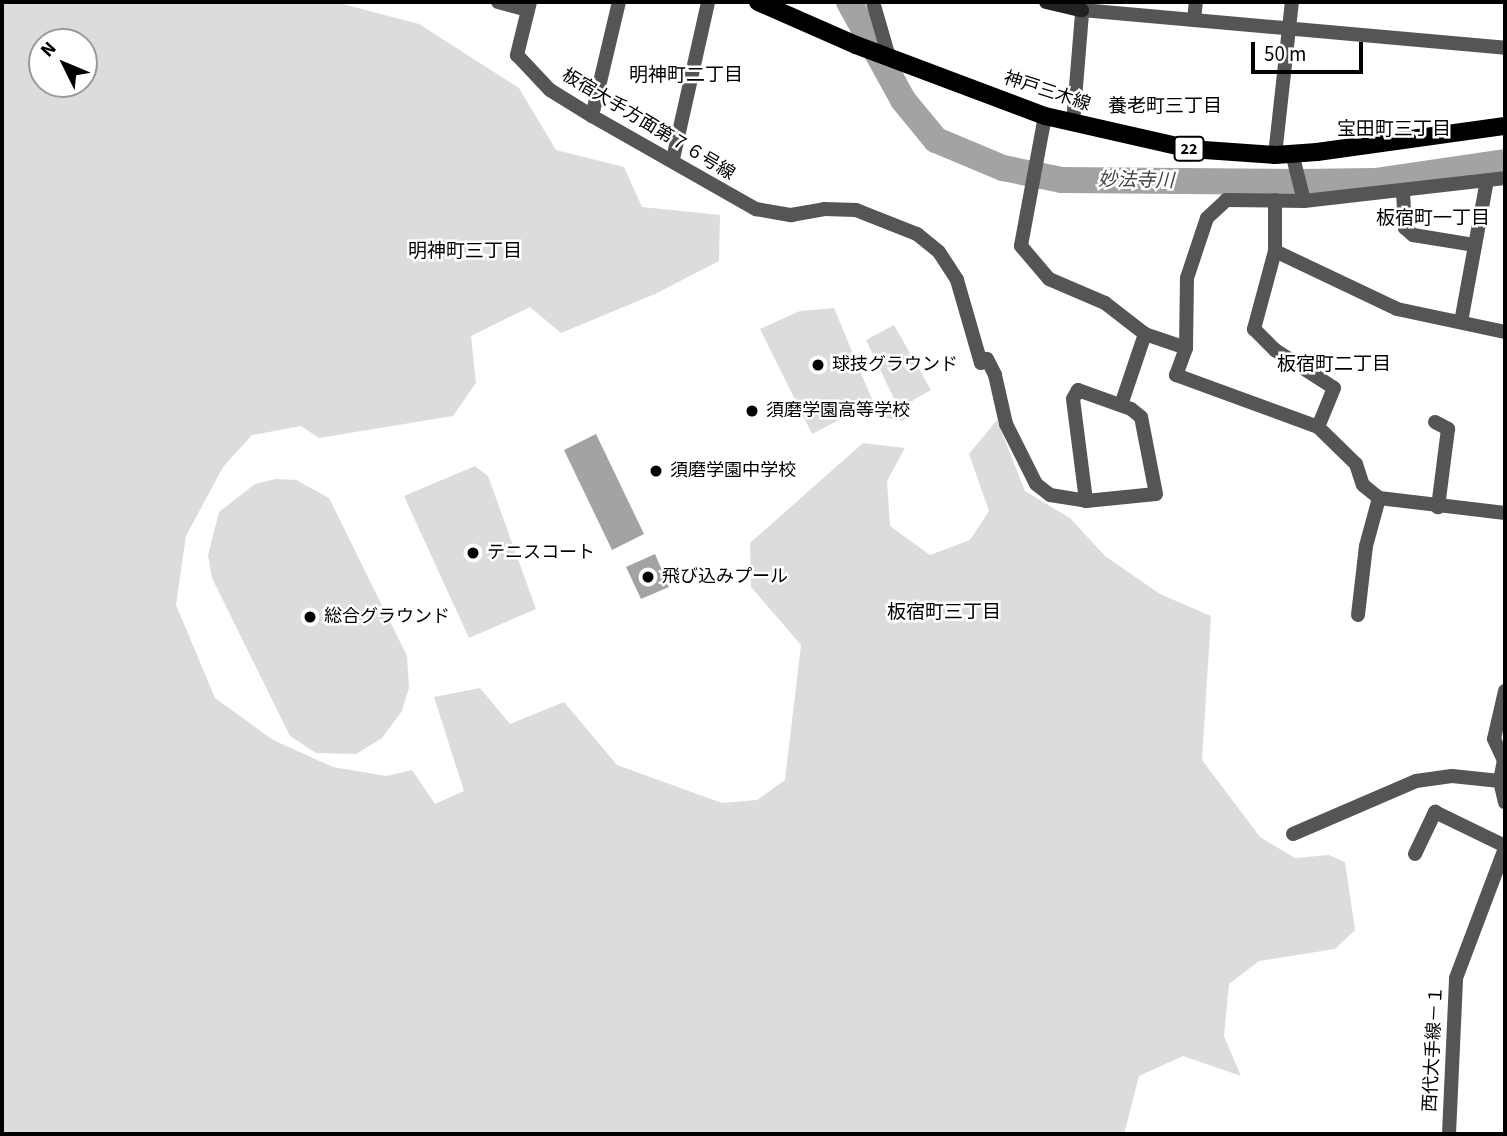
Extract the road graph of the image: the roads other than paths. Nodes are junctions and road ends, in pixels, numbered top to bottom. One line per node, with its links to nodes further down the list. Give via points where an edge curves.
1 (498, 2): 9 (street)
2 (619, 2): 15 (street)
3 (708, 2): 19 (street)
4 (758, 2): 14 (main road, 神戸三木線 / 22)
5 (873, 2): 14 (street)
6 (1046, 2): 10 (street)
7 (1196, 2): 11 (street)
8 (1292, 2): 12 (street)
9 (529, 6): 15 (street, 板宿大手方面第７６号線, via 517,55 550,90)
10 (1083, 6): 11 (street); 17 (street)
11 (1194, 20): 12 (street)
12 (1289, 28): 13 (street); 20 (street)
13 (1505, 48)
14 (887, 57): 16 (main road, 神戸三木線 / 22)
15 (592, 116): 19 (street, 板宿大手方面第７６号線)
16 (1045, 116): 17 (main road, 神戸三木線 / 22); 30 (street, via 1021,246 1049,279 1105,303)
17 (1073, 123): 20 (main road, 神戸三木線 / 22, via 1190,149)
18 (1505, 126): 20 (main road, 神戸三木線 / 22)
19 (673, 159): 36 (street, 板宿大手方面第７６号線, via 718,191 756,209 791,215 856,210 917,234 939,252 957,280 981,362 987,359 995,376 1006,424 1036,484 1050,495)
20 (1288, 159): 25 (street)
21 (1505, 178): 22 (street)
22 (1487, 181): 23 (street); 26 (street)
23 (1404, 192): 25 (street); 26 (street, via 1405,228 1413,235)
24 (1275, 200): 25 (street); 27 (street); 31 (street, via 1233,197 1207,218 1186,278)
25 (1304, 201)
26 (1475, 246): 28 (street)
27 (1275, 251): 28 (street, via 1397,309); 34 (street, via 1254,329 1275,350 1334,388)
28 (1461, 323): 29 (street)
29 (1505, 332)
30 (1145, 334): 31 (street); 32 (street)
31 (1186, 348): 34 (street, via 1176,375)
32 (1122, 402): 36 (street, via 1078,390 1073,399); 36 (street, via 1141,417 1156,494)
33 (1435, 422): 37 (street, via 1448,429)
34 (1318, 428): 35 (street, via 1356,464 1363,485)
35 (1379, 498): 37 (street); 39 (street, via 1366,546)
36 (1086, 501)
37 (1438, 507): 38 (street)
38 (1505, 513)
39 (1358, 615)
40 (1505, 691): 41 (street, via 1493,739)
41 (1505, 760): 42 (street)
42 (1500, 781): 43 (street); 44 (street, via 1452,776 1416,781)
43 (1505, 802)
44 (1293, 834)
45 (1505, 847): 46 (street, via 1435,812); 47 (street, 西代大手線－１, via 1456,978)
46 (1415, 854)
47 (1449, 1134)

